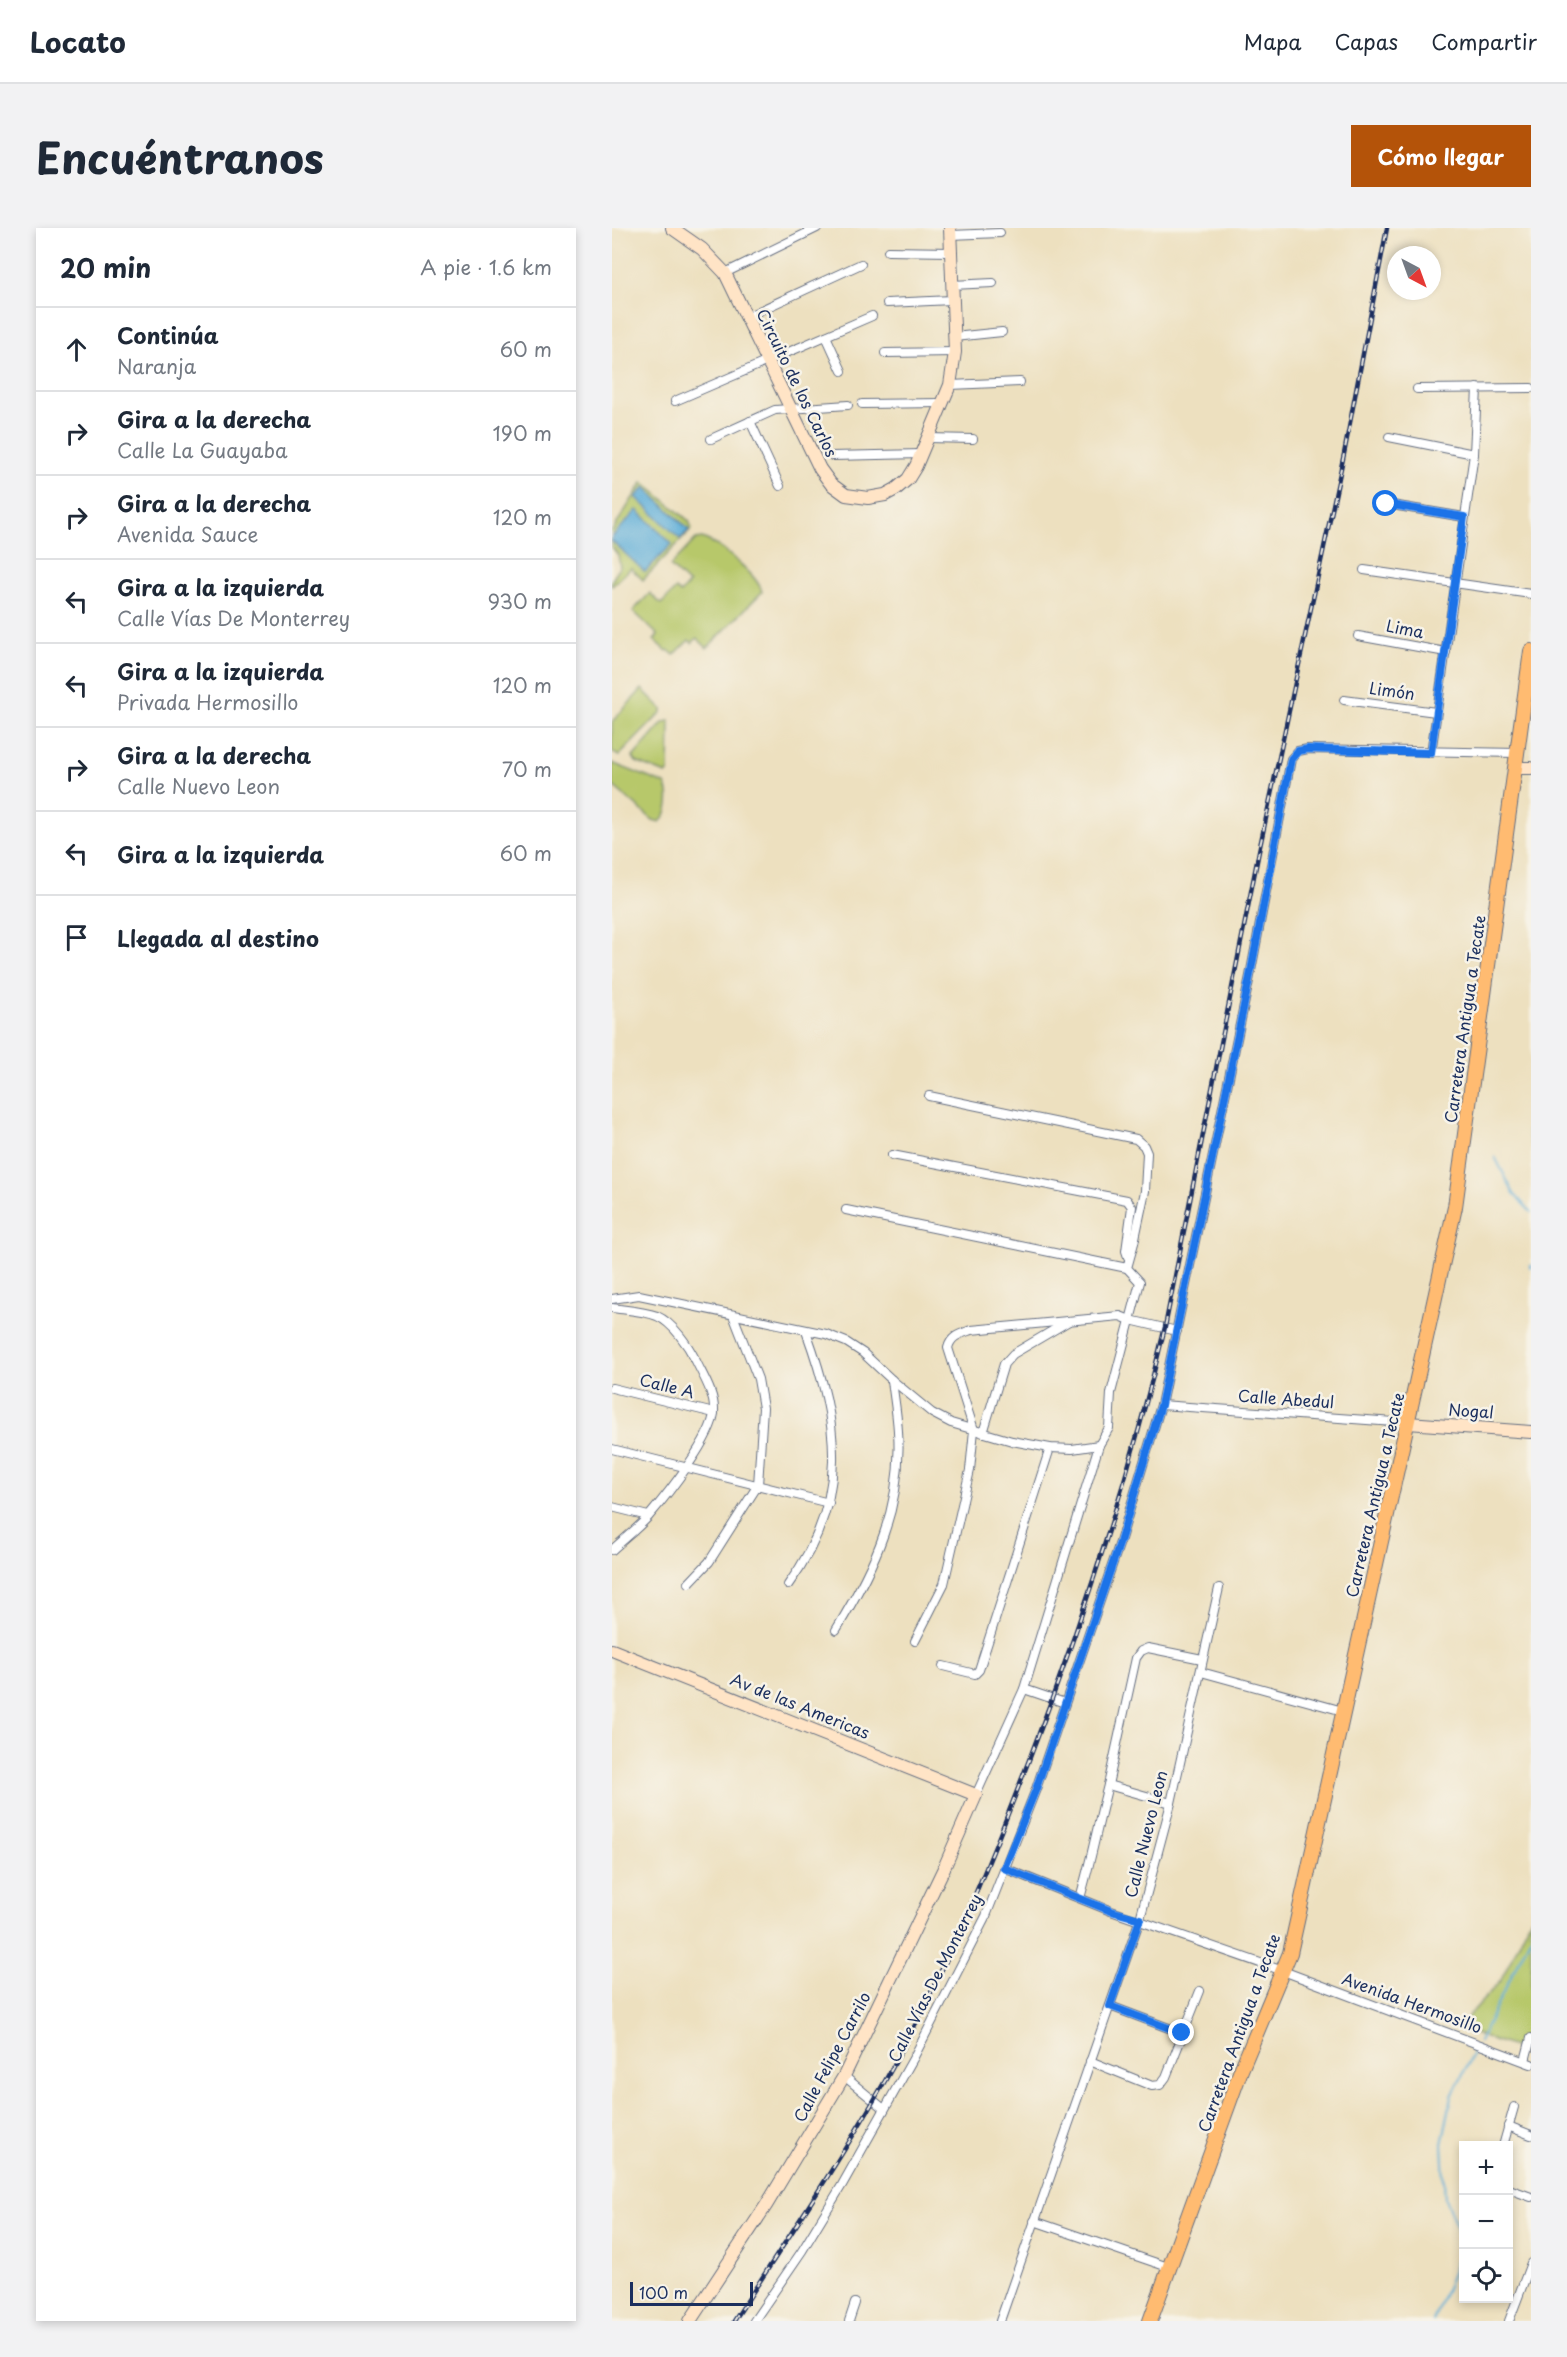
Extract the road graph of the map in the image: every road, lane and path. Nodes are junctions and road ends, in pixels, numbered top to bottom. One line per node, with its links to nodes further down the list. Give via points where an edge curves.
1 (672, 228): 8 (street, Circuito de los Carlos, via 702,249)
2 (817, 228): 8 (street)
3 (950, 231): 4 (street); 6 (street, Circuito de los Carlos)
4 (1000, 233)
5 (888, 251): 6 (street)
6 (951, 252): 10 (street, Circuito de los Carlos)
7 (861, 264): 14 (street)
8 (725, 273): 14 (street, Circuito de los Carlos)
9 (993, 283): 10 (street)
10 (952, 285): 11 (street, Circuito de los Carlos)
11 (952, 300): 12 (street); 17 (street, Circuito de los Carlos)
12 (887, 303)
13 (872, 316): 16 (street)
14 (746, 317): 20 (street, Circuito de los Carlos)
15 (1002, 332): 17 (street)
16 (826, 336): 20 (street); 21 (street)
17 (954, 337): 18 (street, Circuito de los Carlos)
18 (955, 352): 19 (street); 23 (street, Circuito de los Carlos)
19 (885, 353)
20 (767, 362): 27 (street); 31 (street, Circuito de los Carlos)
21 (842, 371)
22 (1020, 382): 23 (street)
23 (950, 385): 28 (street, Circuito de los Carlos)
24 (1477, 388): 25 (street); 26 (street); 38 (street)
25 (1531, 388)
26 (1417, 389)
27 (675, 401)
28 (943, 403): 29 (street); 34 (street, Circuito de los Carlos)
29 (862, 404)
30 (848, 405): 31 (street)
31 (790, 409): 32 (street, via 775,410); 37 (street, Circuito de los Carlos, via 819,469 846,495 885,495 908,478)
32 (750, 421): 35 (street); 40 (street)
33 (1389, 437): 38 (street)
34 (928, 438): 36 (street); 37 (street, Circuito de los Carlos)
35 (711, 439)
36 (973, 439)
37 (922, 454): 39 (street)
38 (1474, 454): 42 (street)
39 (832, 456)
40 (780, 486)
41 (1386, 504): 42 (street)
42 (1464, 517): 44 (street)
43 (1364, 570): 44 (street)
44 (1455, 584): 45 (street); 48 (street)
45 (1531, 594)
46 (1358, 636): 48 (street, Lima)
47 (1531, 651): 52 (main road, Carretera Antigua a Tecate)
48 (1446, 652): 50 (street)
49 (1344, 700): 50 (street, Limón)
50 (1436, 712): 51 (street)
51 (1431, 753): 52 (street); 66 (street, Calle Vías De Monterrey, via 1308,749 1298,751 1291,759)
52 (1517, 753): 53 (main road, Carretera Antigua a Tecate)
53 (1515, 768): 54 (street); 71 (main road, Carretera Antigua a Tecate, via 1459,1185)
54 (1531, 768)
55 (929, 1096): 58 (street, via 1136,1139 1144,1146 1147,1163 1145,1191)
56 (892, 1155): 58 (street, via 1127,1200 1132,1207 1126,1251)
57 (846, 1210): 59 (street)
58 (1129, 1257): 59 (street)
59 (1127, 1268): 64 (street, via 1140,1282)
60 (612, 1299): 62 (street, via 639,1295)
61 (612, 1308): 70 (street, via 658,1317 677,1333 691,1350 705,1379)
62 (733, 1315): 65 (street); 78 (street, via 758,1379 763,1408)
63 (1072, 1320): 64 (street, via 1120,1316); 72 (street, via 1012,1354 1004,1364); 72 (street, via 971,1330 950,1341 948,1348)
64 (1130, 1320): 66 (street); 74 (street, via 1111,1393 1108,1428)
65 (806, 1331): 67 (street, via 846,1342); 79 (street, via 824,1384 829,1413 833,1474)
66 (1177, 1331): 69 (street, Calle Vías De Monterrey)
67 (892, 1380): 72 (street, via 932,1413); 86 (street, via 898,1440 890,1521 863,1586)
68 (612, 1388): 70 (street, Calle A)
69 (1161, 1405): 71 (street, Calle Abedul); 93 (street, Calle Vías De Monterrey)
70 (714, 1413): 77 (street, via 710,1428)
71 (1408, 1423): 73 (street, Nogal); 94 (main road, Carretera Antigua a Tecate)
72 (979, 1432): 75 (street); 87 (street, via 944,1584)
73 (1531, 1432)
74 (1099, 1445): 75 (street); 92 (street)
75 (1050, 1448): 90 (street, via 979,1670 975,1674)
76 (612, 1449): 77 (street)
77 (686, 1466): 78 (street); 81 (street)
78 (758, 1485): 79 (street); 83 (street, via 709,1562)
79 (829, 1503): 84 (street, via 810,1552)
80 (612, 1507): 81 (street)
81 (648, 1516): 82 (street)
82 (612, 1551)
83 (689, 1583)
84 (788, 1585)
85 (1219, 1588): 89 (street, Calle Nuevo Leon)
86 (836, 1630)
87 (915, 1641)
88 (612, 1650): 96 (street, Av de las Americas)
89 (1202, 1659): 91 (street, Calle Nuevo Leon); 95 (street, via 1148,1648 1141,1651 1136,1658)
90 (943, 1666)
91 (1201, 1672): 94 (street); 97 (street, Calle Nuevo Leon)
92 (1024, 1689): 93 (street); 96 (street)
93 (1065, 1703): 98 (street, Calle Vías De Monterrey)
94 (1343, 1711): 101 (main road, Carretera Antigua a Tecate)
95 (1108, 1785): 97 (street); 99 (street)
96 (976, 1795): 108 (street, Calle Felipe Carrilo)
97 (1171, 1803): 100 (street, Calle Nuevo Leon)
98 (1004, 1868): 99 (street, Avenida Hermosillo); 110 (street, Calle Vías De Monterrey, via 970,1949)
99 (1080, 1898): 100 (street, Avenida Hermosillo)
100 (1140, 1919): 101 (street, Avenida Hermosillo); 103 (street, Calle Nuevo Leon)
101 (1283, 1971): 107 (street, Avenida Hermosillo); 118 (main road, Carretera Antigua a Tecate, via 1241,2070)
102 (1200, 1991): 104 (street)
103 (1110, 2006): 104 (street); 106 (street, Calle Nuevo Leon)
104 (1182, 2033): 106 (street, via 1160,2085 1152,2086)
105 (1531, 2038): 107 (street)
106 (1090, 2061): 116 (street, Calle Nuevo Leon)
107 (1528, 2063)
108 (844, 2076): 110 (street); 120 (street, Calle Felipe Carrilo)
109 (1514, 2107): 111 (street)
110 (884, 2109): 121 (street, Calle Vías De Monterrey, via 802,2251)
111 (1508, 2126): 112 (street); 113 (street)
112 (1531, 2134)
113 (1504, 2141)
114 (1513, 2190): 115 (street)
115 (1531, 2197)
116 (1034, 2220): 118 (street); 123 (street, Calle Nuevo Leon)
117 (1531, 2263): 125 (street)
118 (1171, 2268): 124 (main road, Carretera Antigua a Tecate)
119 (855, 2303): 122 (street)
120 (690, 2321)
121 (754, 2321)
122 (849, 2321)
123 (1000, 2321)
124 (1150, 2321)
125 (1509, 2321)

